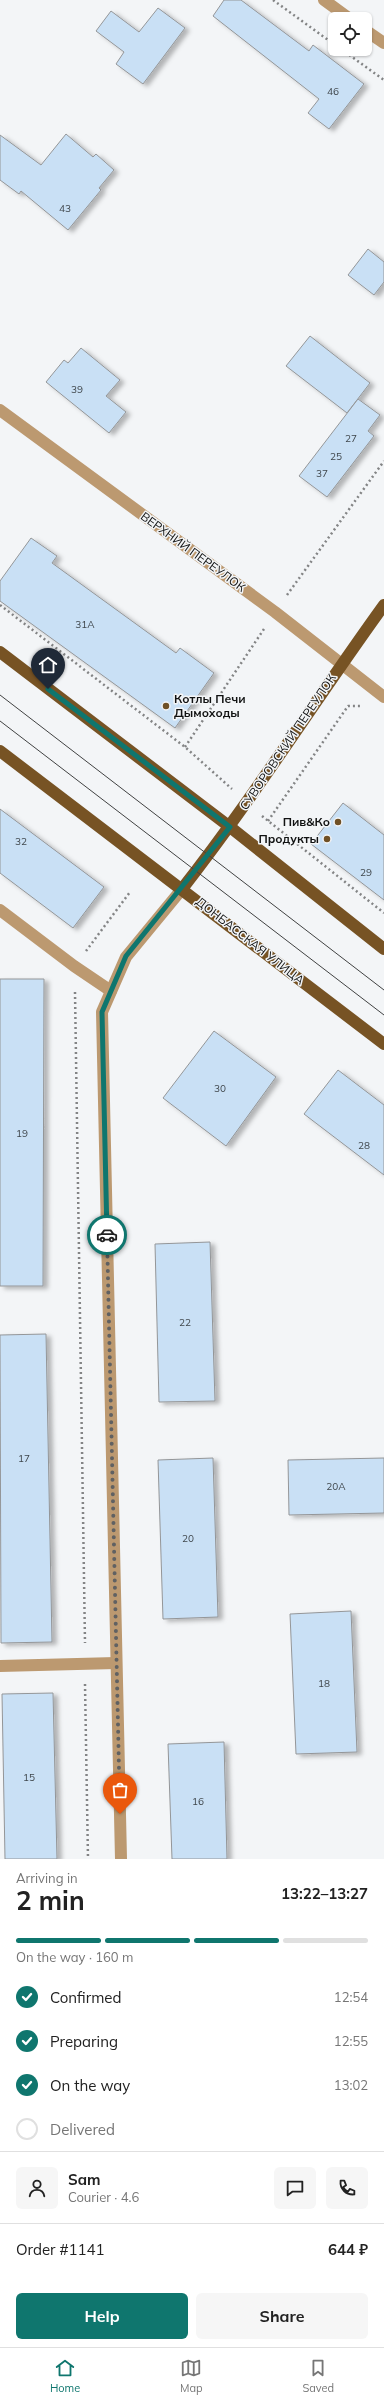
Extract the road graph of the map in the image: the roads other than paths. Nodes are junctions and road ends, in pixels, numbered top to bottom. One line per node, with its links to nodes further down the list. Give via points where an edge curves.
1 (324, 0): 2 (street)
2 (340, 12)
3 (372, 35): 4 (street)
4 (384, 43)
5 (0, 410): 8 (street, ВЕРХНИЙ ПЕРЕУЛОК, via 275,612)
6 (384, 605): 8 (main road, СУВОРОВСКИЙ ПЕРЕУЛОК)
7 (0, 652): 11 (main road)
8 (341, 664): 9 (street, ВЕРХНИЙ ПЕРЕУЛОК); 11 (main road, СУВОРОВСКИЙ ПЕРЕУЛОК)
9 (384, 697)
10 (0, 751): 12 (main road, ДОНБАССКАЯ УЛИЦА)
11 (230, 827): 12 (main road, СУВОРОВСКИЙ ПЕРЕУЛОК); 14 (main road)
12 (182, 889): 15 (street, СУВОРОВСКИЙ ПЕРЕУЛОК, via 126,956); 16 (main road, ДОНБАССКАЯ УЛИЦА)
13 (0, 910): 15 (street)
14 (384, 949)
15 (111, 991): 17 (street, СУВОРОВСКИЙ ПЕРЕУЛОК, via 102,1012)
16 (384, 1044)
17 (116, 1663): 18 (street); 19 (street, СУВОРОВСКИЙ ПЕРЕУЛОК)
18 (0, 1666)
19 (121, 1859)

